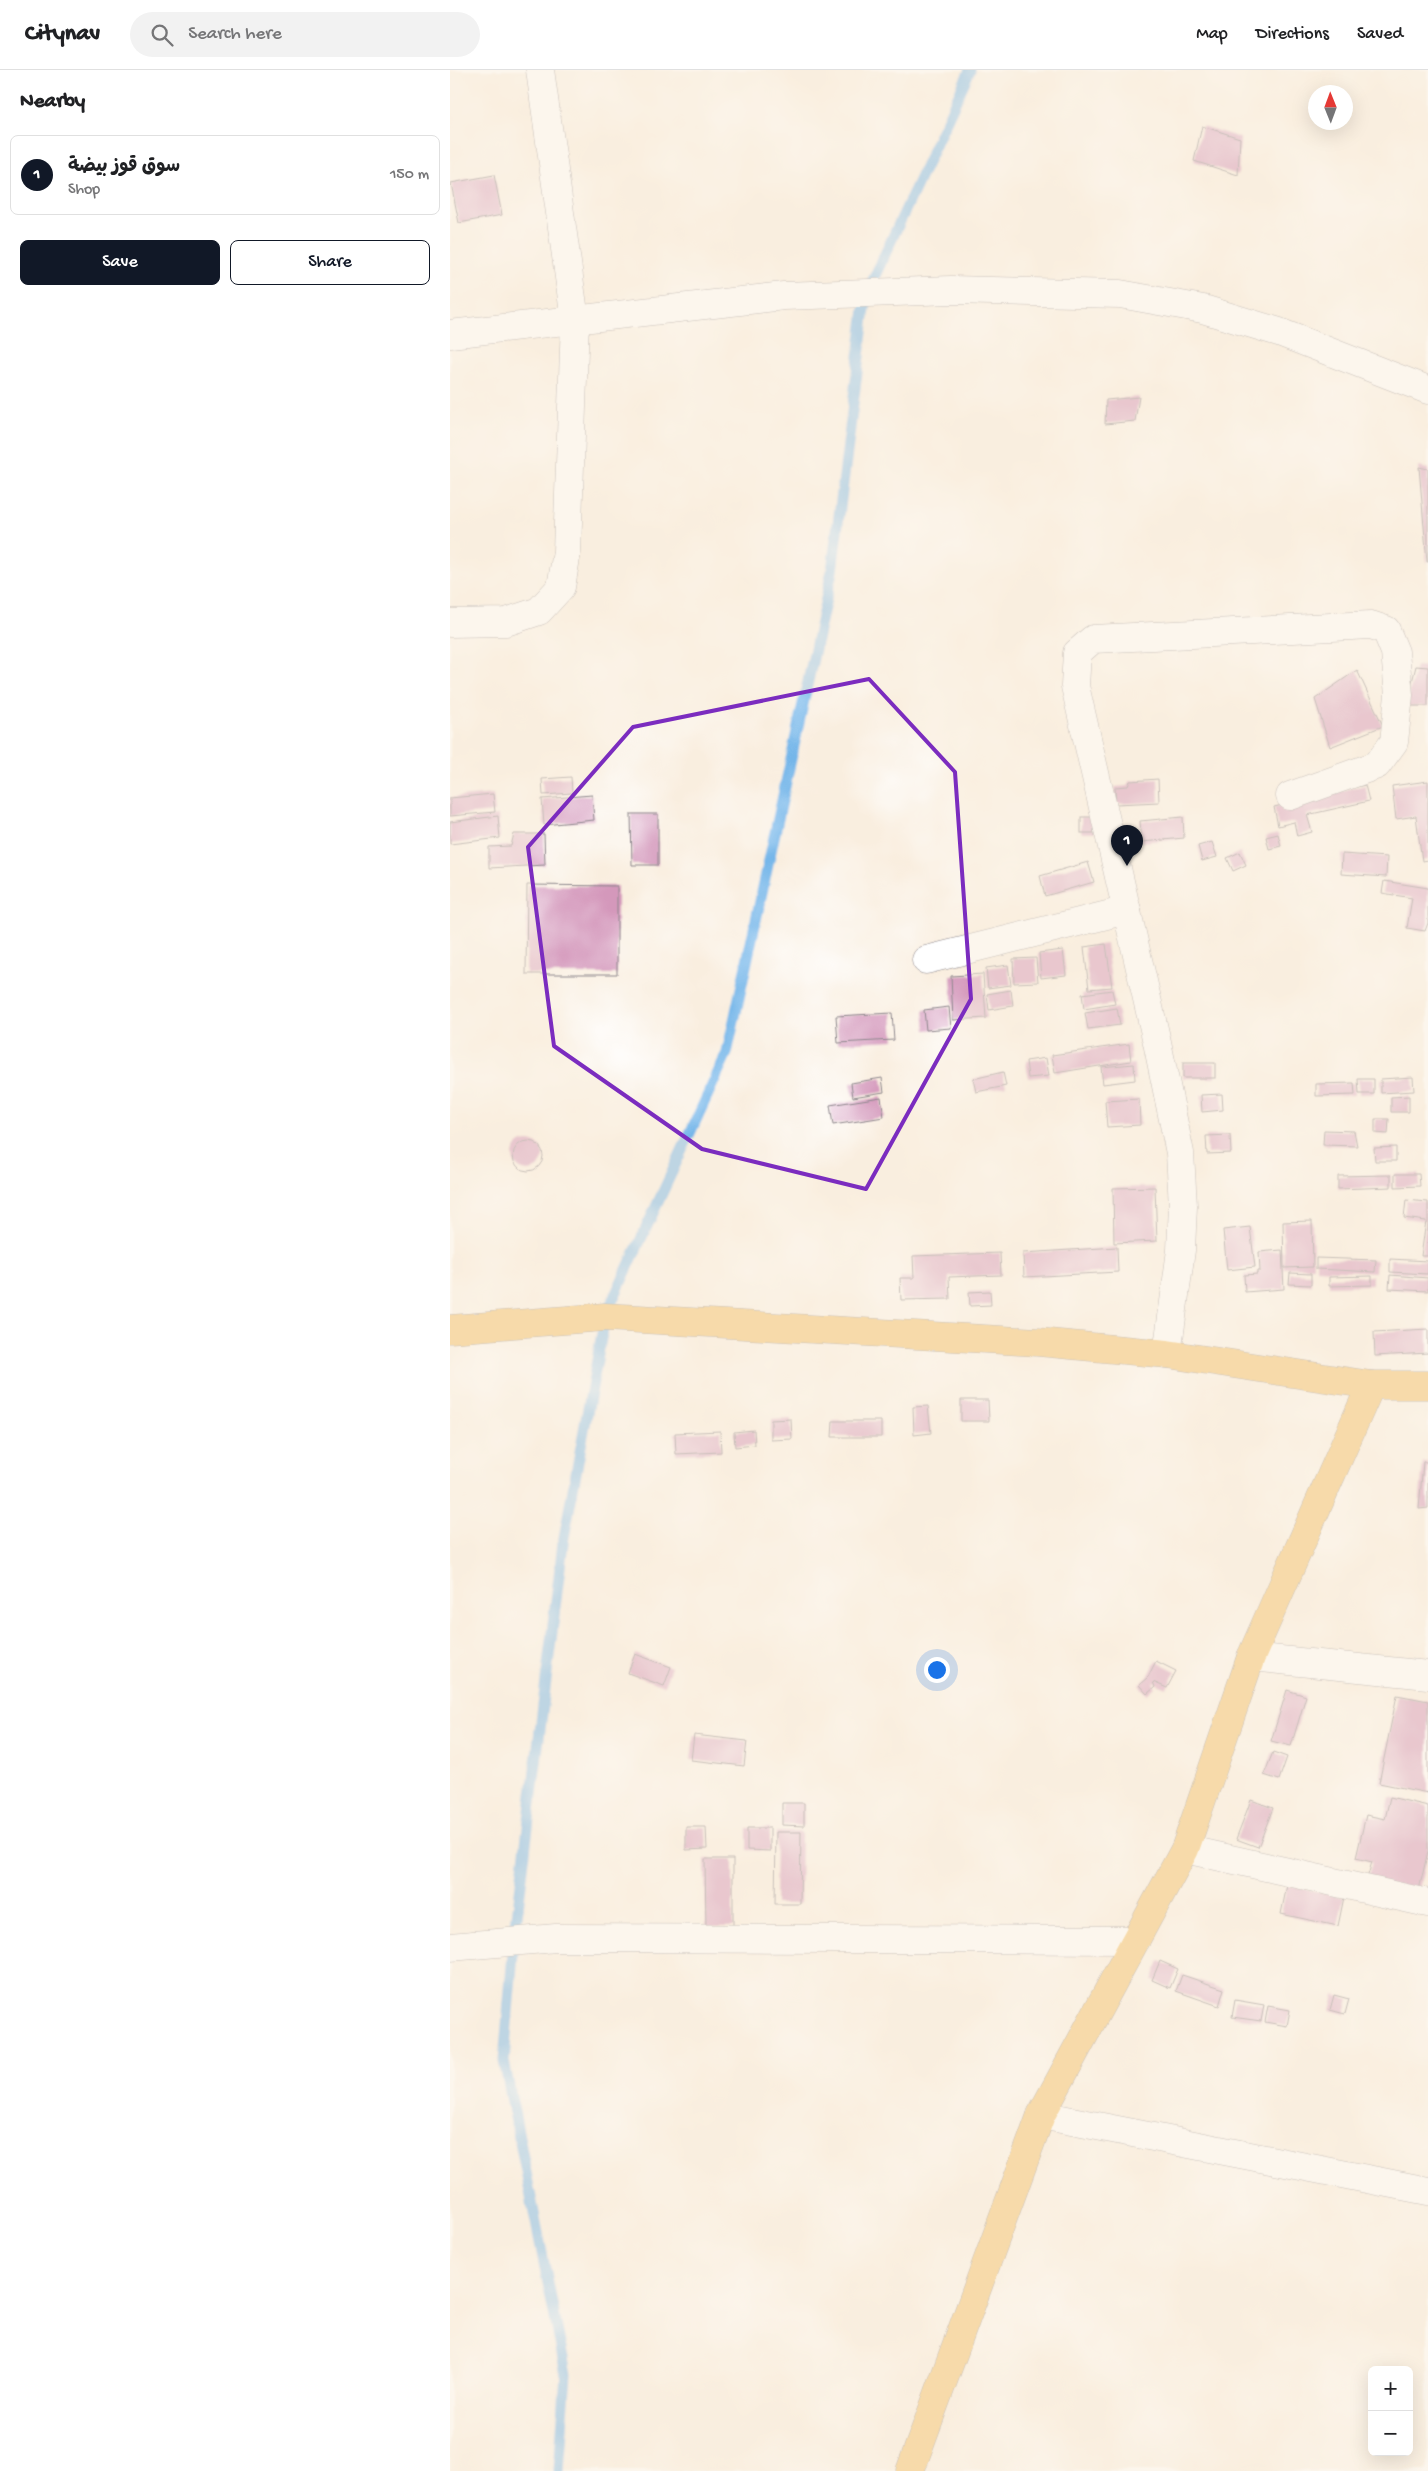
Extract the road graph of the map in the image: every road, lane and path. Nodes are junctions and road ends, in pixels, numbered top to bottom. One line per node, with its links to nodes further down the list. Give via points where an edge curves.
1 (540, 70): 2 (street)
2 (575, 320): 3 (street); 4 (street, via 784,296 951,290 1120,294 1203,309 1280,332); 5 (street, via 567,552 561,587 539,611 506,622)
3 (450, 334)
4 (1428, 390)
5 (450, 624)
6 (1290, 796): 7 (street, via 1377,765 1394,742 1399,695 1395,652 1386,630 1371,625 1093,639 1077,652 1075,686)
7 (1127, 910): 8 (street); 10 (street, via 1180,1153 1181,1250)
8 (926, 960)
9 (450, 1329): 10 (main road, via 605,1317 1038,1342)
10 (1167, 1354): 11 (main road)
11 (1371, 1385): 12 (main road); 13 (main road)
12 (1428, 1385)
13 (1251, 1657): 14 (street); 15 (main road)
14 (1428, 1676)
15 (1185, 1849): 16 (street); 17 (main road)
16 (1428, 1903)
17 (1136, 1940): 18 (street, via 556,1938); 19 (main road)
18 (450, 1947)
19 (1041, 2115): 20 (street); 21 (main road)
20 (1428, 2192)
21 (910, 2471)

